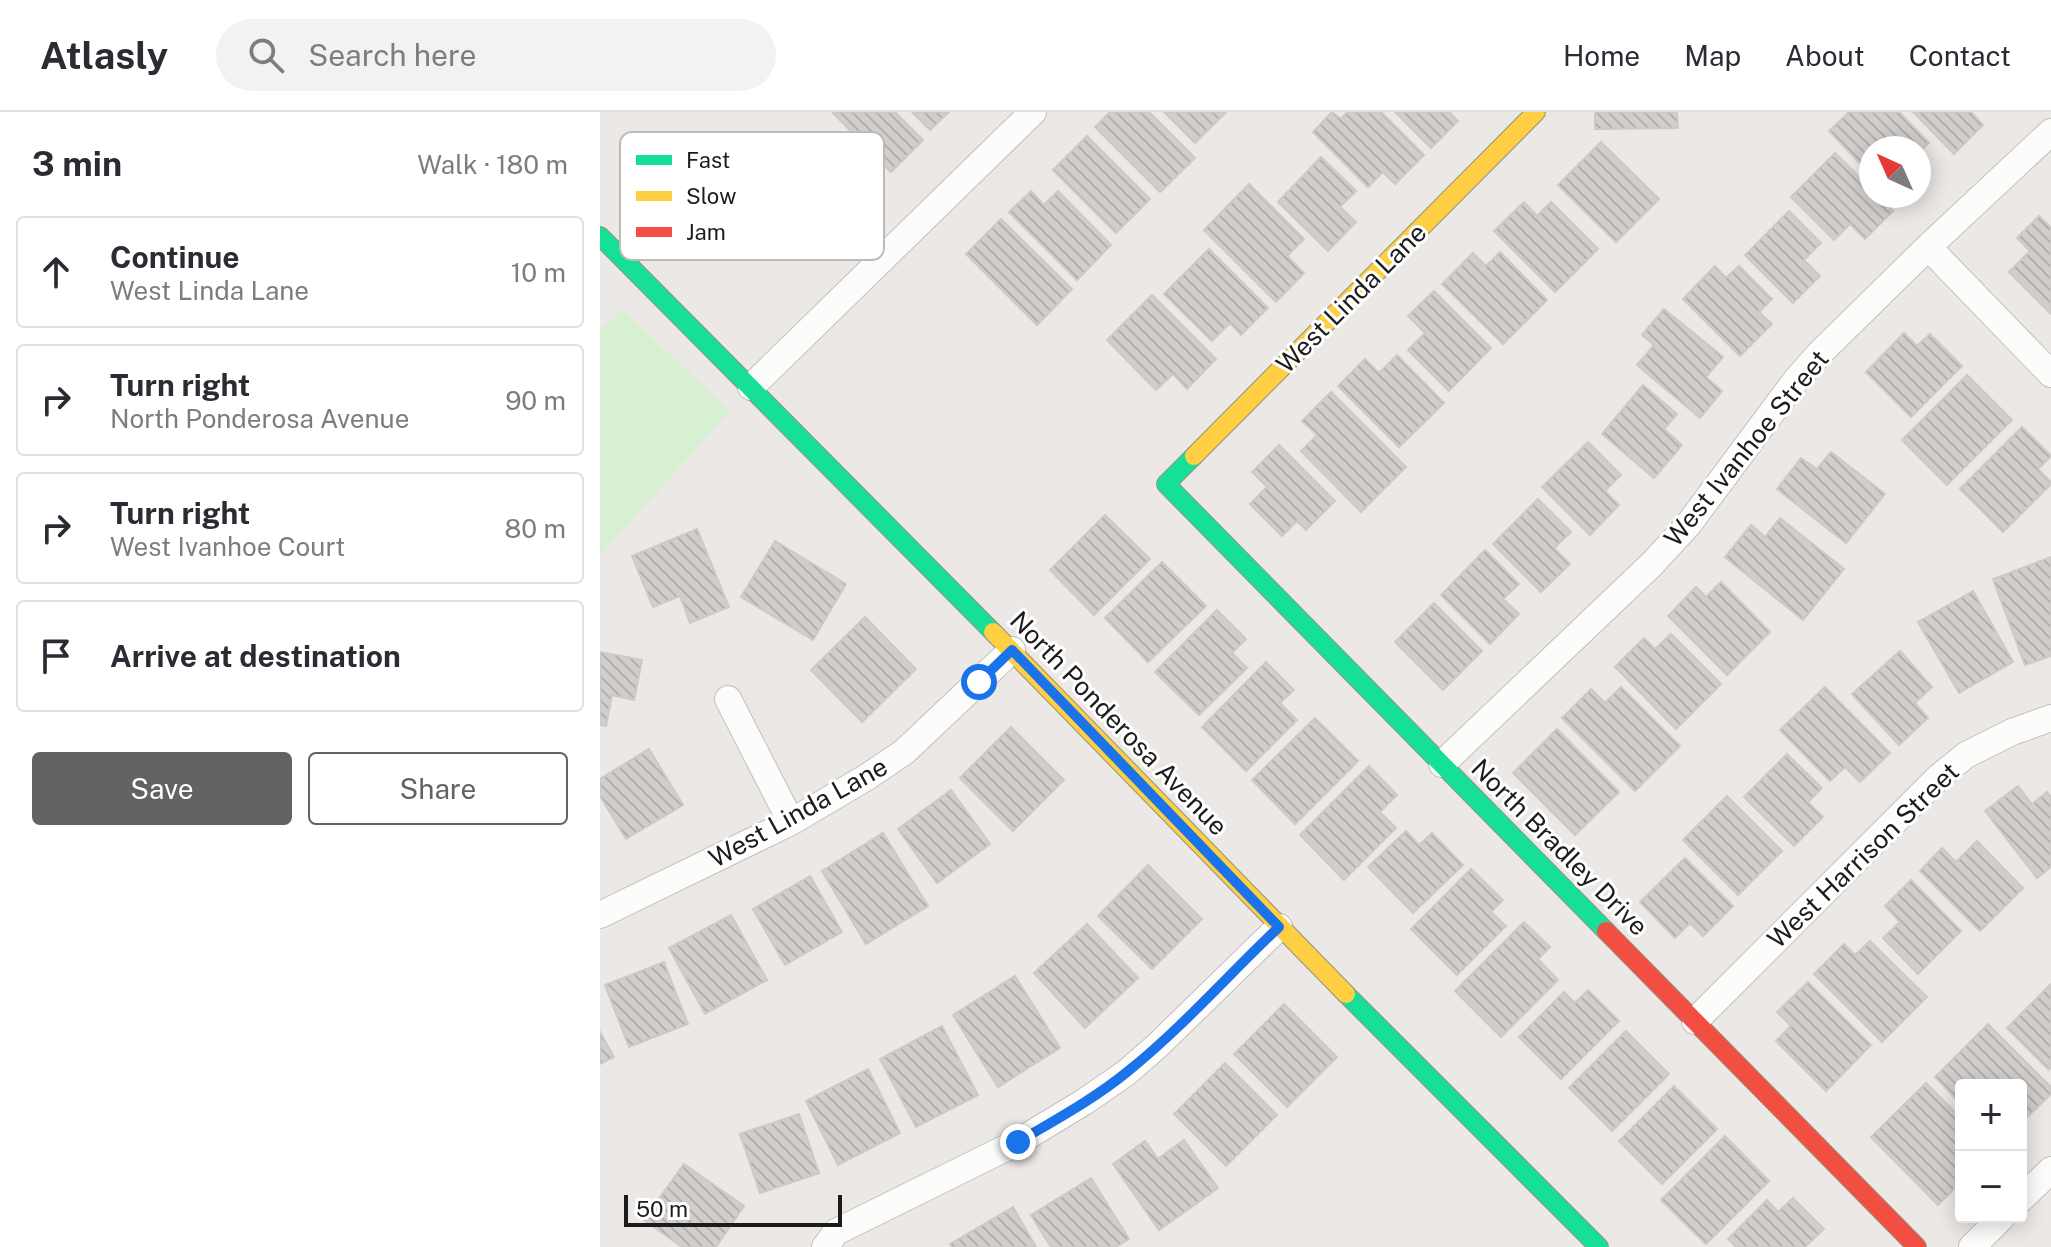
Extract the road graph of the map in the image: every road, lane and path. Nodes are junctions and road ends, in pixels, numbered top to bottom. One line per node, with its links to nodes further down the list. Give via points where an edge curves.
1 (1033, 112): 7 (street)
2 (1536, 112): 12 (street, West Linda Lane)
3 (2051, 132): 5 (street, West Ivanhoe Street)
4 (600, 236): 6 (street, North Ponderosa Avenue)
5 (1928, 247): 10 (street); 16 (street, West Ivanhoe Street, via 1796,380 1688,525 1652,564)
6 (620, 256)
7 (884, 257)
8 (624, 260): 11 (street, North Ponderosa Avenue)
9 (881, 260): 11 (street)
10 (2051, 374)
11 (751, 387): 13 (street, North Ponderosa Avenue)
12 (1166, 484): 16 (street, North Bradley Drive)
13 (1012, 650): 17 (street, West Linda Lane, via 904,752); 19 (street, North Ponderosa Avenue)
14 (728, 699): 17 (street)
15 (2051, 718): 20 (street, West Harrison Street, via 1966,755 1939,777)
16 (1442, 764): 20 (street, North Bradley Drive)
17 (791, 822): 18 (street, West Linda Lane)
18 (600, 915)
19 (1279, 927): 24 (street, via 1157,1046 1105,1088 1018,1142 836,1232); 25 (street, North Ponderosa Avenue)
20 (1695, 1021): 26 (street, North Bradley Drive)
21 (2051, 1170): 22 (street)
22 (2027, 1193)
23 (1996, 1223): 27 (street)
24 (825, 1247)
25 (1599, 1247)
26 (1917, 1247)
27 (1972, 1247)

